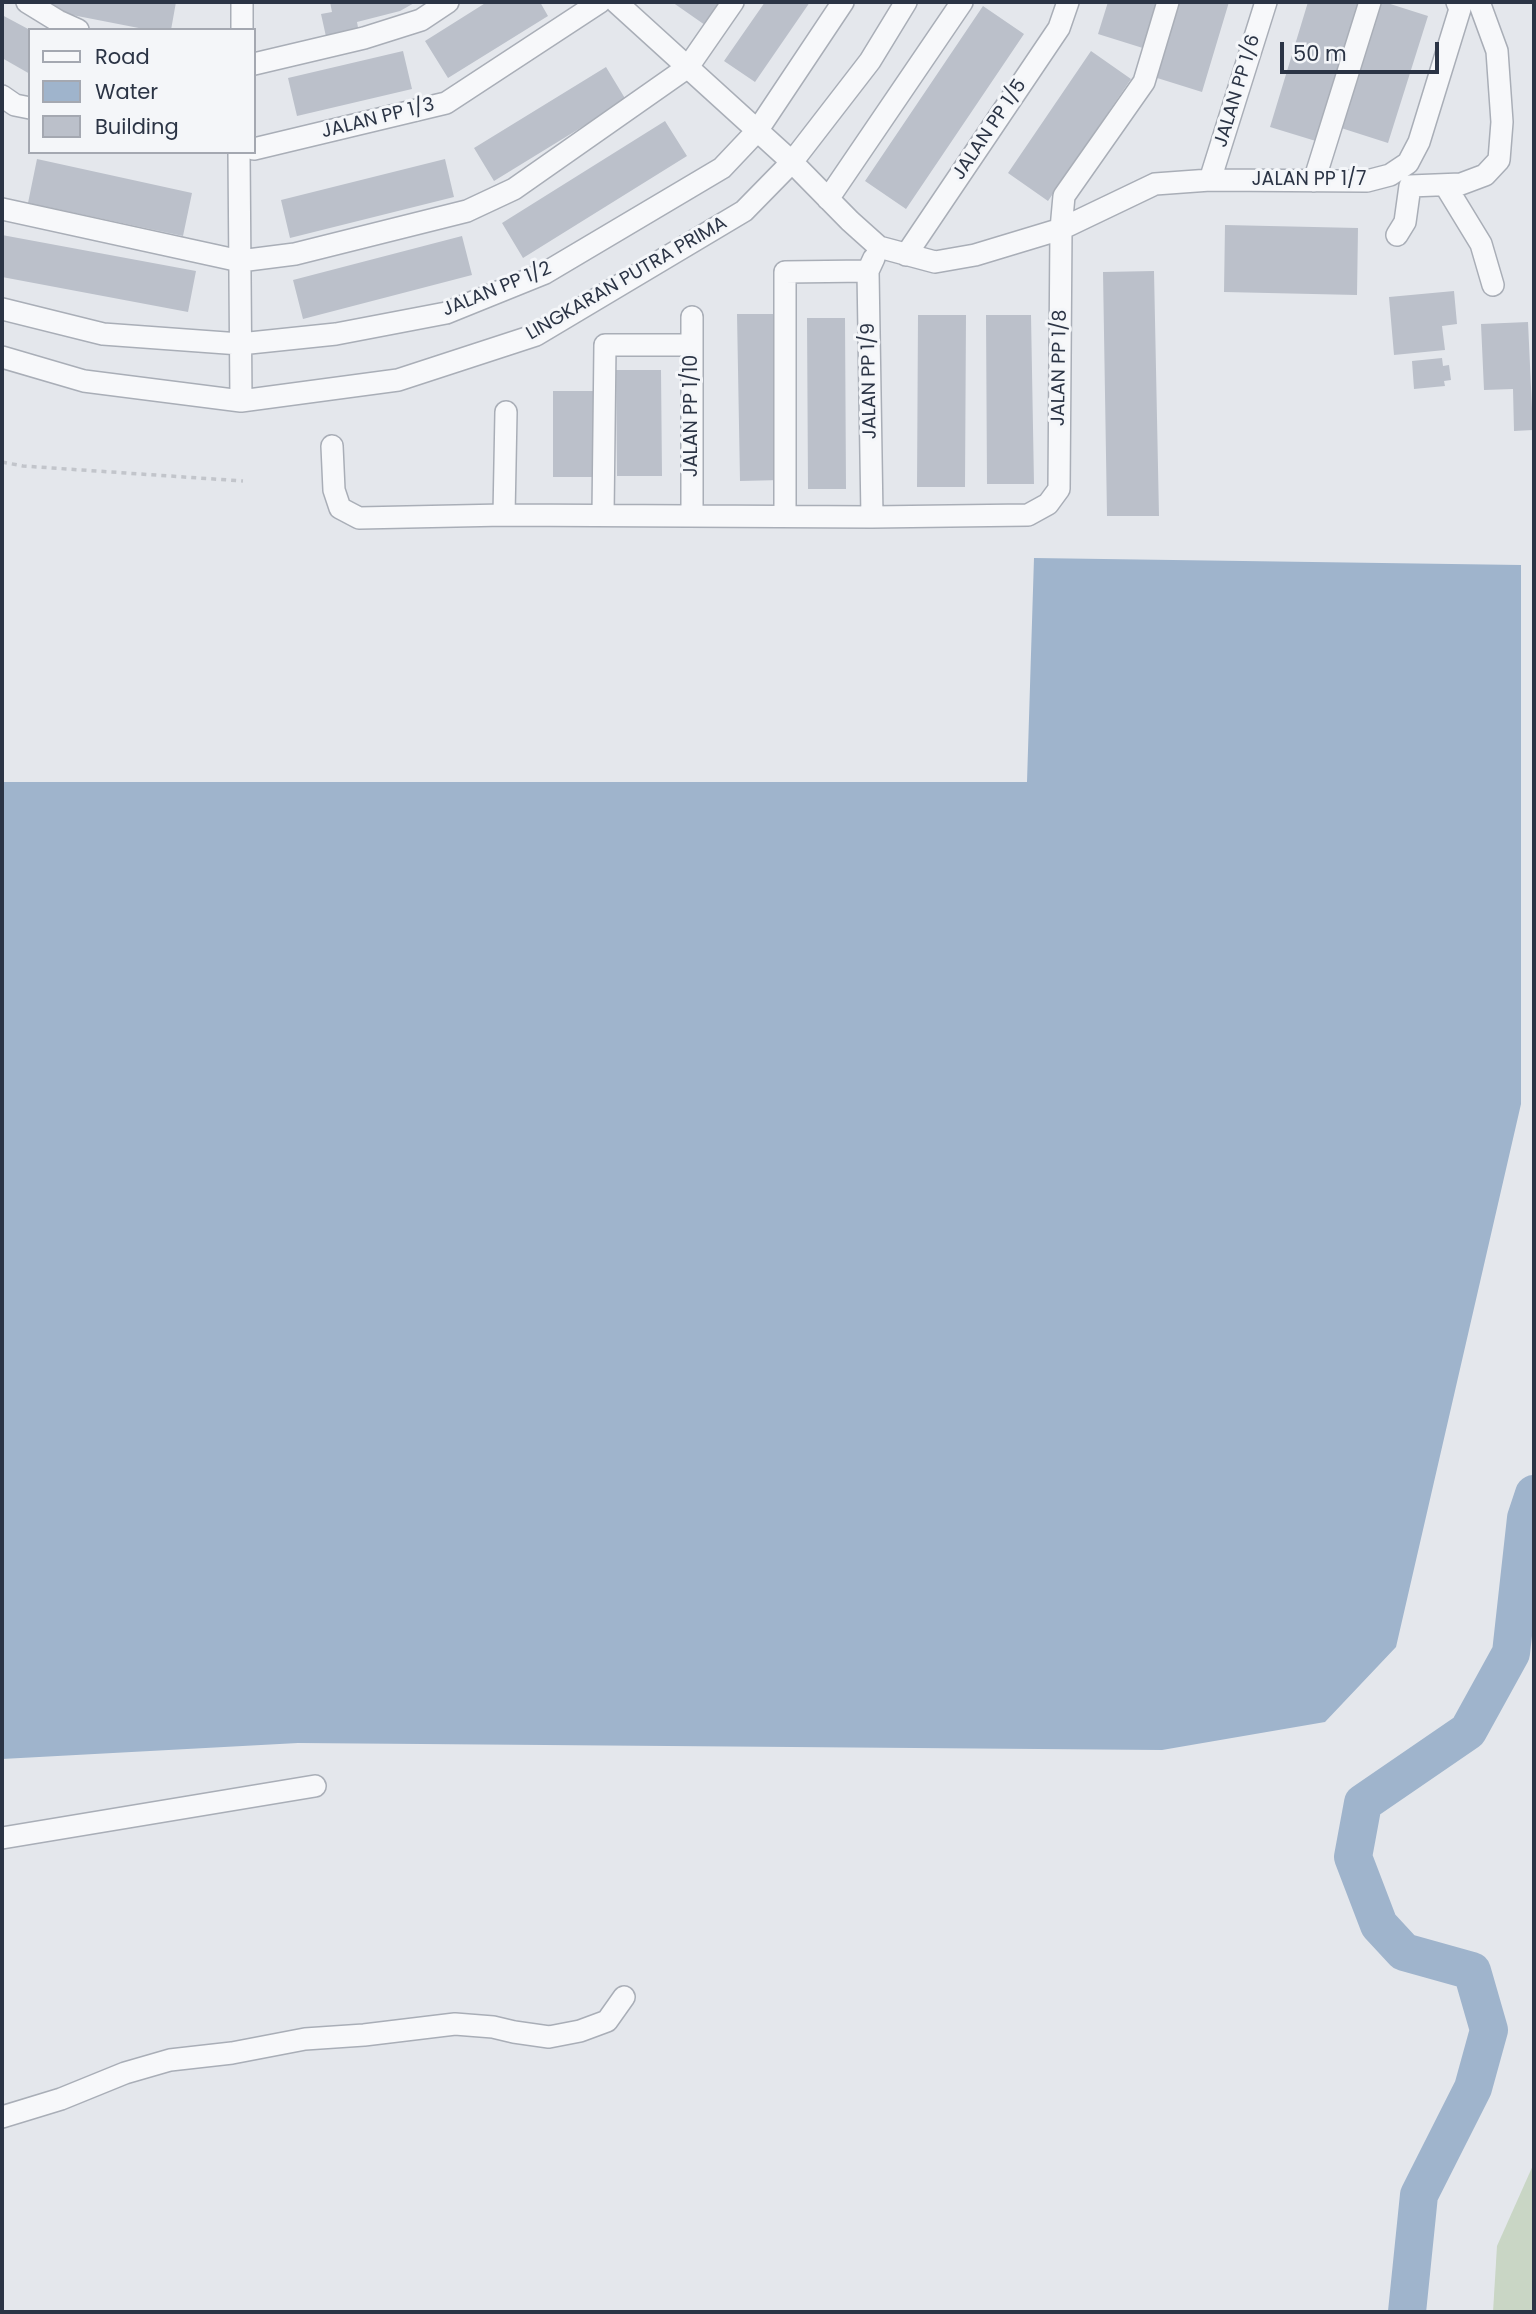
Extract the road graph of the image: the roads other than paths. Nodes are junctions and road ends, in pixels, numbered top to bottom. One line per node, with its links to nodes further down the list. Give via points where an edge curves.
1 (27, 2): 15 (street)
2 (242, 2): 16 (street)
3 (448, 2): 17 (street, via 421,20)
4 (600, 2): 22 (street, JALAN PP 1/3, via 446,103)
5 (616, 2): 18 (street)
6 (733, 2): 18 (street)
7 (843, 2): 21 (street, JALAN PP 1/2)
8 (906, 2): 24 (street, LINGKARAN PUTRA PRIMA, via 870,61)
9 (962, 2): 28 (street)
10 (1068, 2): 33 (street, JALAN PP 1/5, via 1059,28)
11 (1168, 2): 30 (street, JALAN PP 1/8, via 1144,82 1064,196)
12 (1266, 2): 25 (street, JALAN PP 1/6)
13 (1370, 2): 26 (street)
14 (1465, 4): 26 (street, JALAN PP 1/7, via 1408,163 1390,175 1367,181); 27 (street, via 1497,51 1502,122 1499,160 1485,175)
15 (73, 28)
16 (242, 28)
17 (256, 64)
18 (688, 67): 21 (street); 34 (street, via 513,189 467,211 295,254)
19 (2, 96): 20 (street)
20 (28, 108)
21 (757, 131): 24 (street); 39 (street, JALAN PP 1/2, via 722,168 545,273 446,313 335,334)
22 (256, 149)
23 (239, 154): 34 (street)
24 (792, 162): 28 (street); 42 (street, LINGKARAN PUTRA PRIMA, via 744,211 536,335 398,380)
25 (1210, 180): 26 (street, JALAN PP 1/7); 30 (street, JALAN PP 1/7, via 1156,184)
26 (1314, 181)
27 (1445, 185): 31 (street, via 1409,186 1405,222); 36 (street, via 1481,244)
28 (828, 199): 32 (street)
29 (2, 209): 34 (street)
30 (1061, 229): 33 (street, JALAN PP 1/7, via 962,258 935,262); 49 (street, JALAN PP 1/8, via 1059,489 1048,504 1028,515)
31 (1396, 235)
32 (879, 247): 33 (street, JALAN PP 1/7); 35 (street, JALAN PP 1/9)
33 (906, 255)
34 (240, 261): 39 (street)
35 (868, 271): 48 (street, via 785,272); 49 (street, JALAN PP 1/9)
36 (1493, 285)
37 (2, 309): 39 (street, JALAN PP 1/2, via 103,334)
38 (692, 317): 40 (street, JALAN PP 1/10)
39 (240, 344): 42 (street)
40 (692, 345): 46 (street, via 605,345); 47 (street, JALAN PP 1/10)
41 (2, 357): 42 (street, LINGKARAN PUTRA PRIMA, via 84,381)
42 (241, 401)
43 (506, 412): 45 (street)
44 (332, 446): 45 (street, via 334,490 340,508 359,517)
45 (504, 515): 46 (street)
46 (603, 515): 47 (street)
47 (692, 516): 48 (street)
48 (785, 516): 49 (street)
49 (872, 517)
50 (315, 1786): 51 (street)
51 (2, 1838)
52 (624, 1997): 53 (street, via 607,2021 570,2033 549,2037 455,2024 305,2039 170,2060)
53 (2, 2117)

